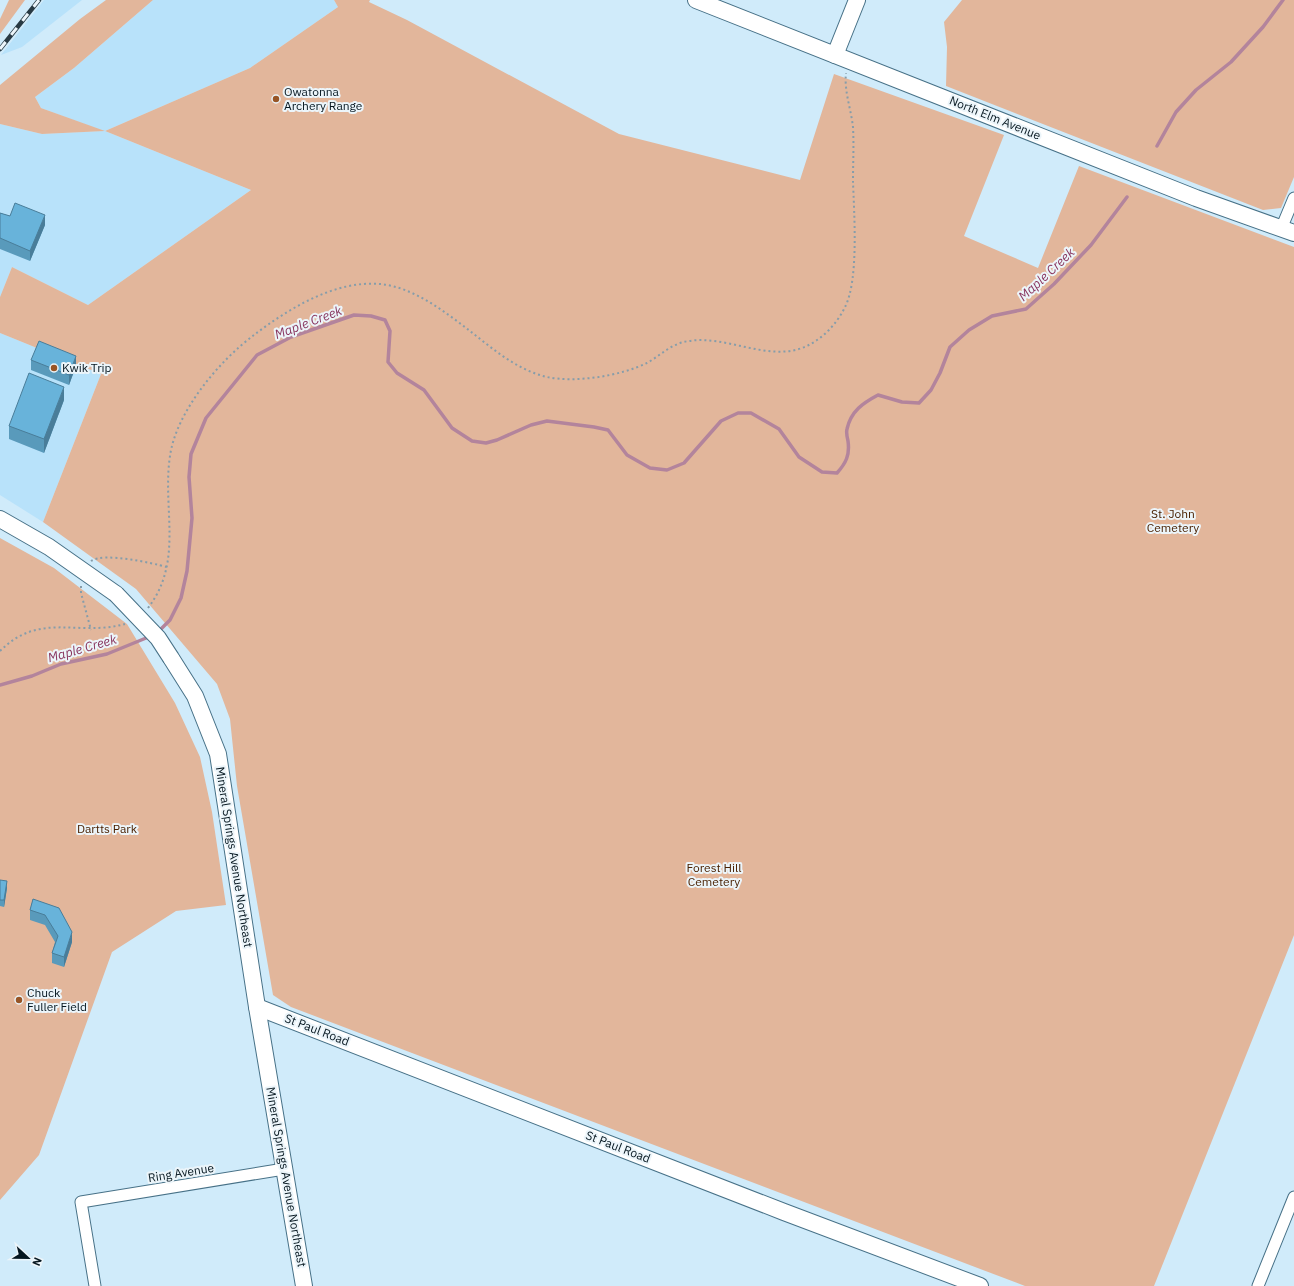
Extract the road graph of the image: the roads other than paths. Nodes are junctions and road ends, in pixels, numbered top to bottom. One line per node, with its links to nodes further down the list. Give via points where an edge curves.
1 (696, 0): 3 (street, North Elm Avenue)
2 (857, 0): 3 (street)
3 (835, 55): 5 (street, North Elm Avenue, via 1196,198)
4 (1294, 198): 5 (street)
5 (1288, 231)
6 (0, 519): 7 (street, Mineral Springs Avenue Northeast, bridge, via 81,568 116,594 158,638 195,696 218,754)
7 (258, 1007): 8 (street, Mineral Springs Avenue Northeast); 10 (street, St Paul Road)
8 (284, 1169): 11 (street, Ring Avenue, via 82,1202); 12 (street, Mineral Springs Avenue Northeast)
9 (1294, 1197): 14 (street)
10 (962, 1283): 13 (street, St Paul Road)
11 (95, 1286)
12 (304, 1286)
13 (980, 1286)
14 (1258, 1286)

